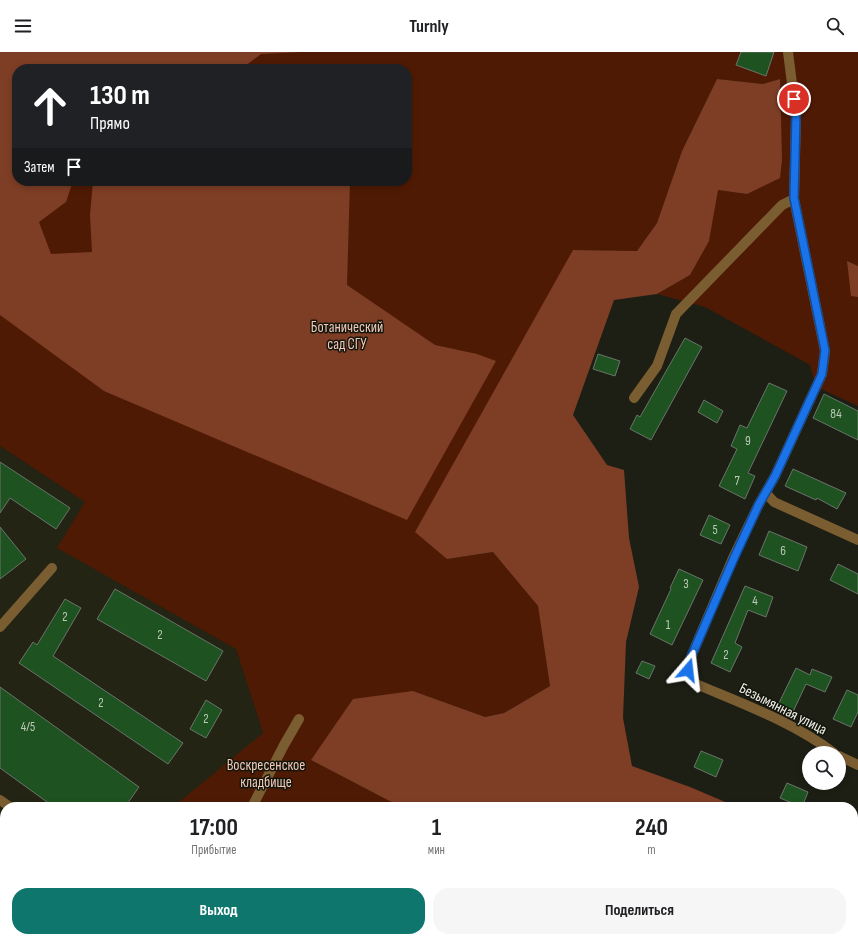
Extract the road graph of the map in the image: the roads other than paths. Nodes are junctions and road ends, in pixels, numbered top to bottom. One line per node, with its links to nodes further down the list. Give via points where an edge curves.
1 (788, 52): 2 (street, via 796,115)
2 (794, 198): 3 (street, via 782,205 676,314 657,366); 4 (street, via 825,350 822,374)
3 (634, 398)
4 (766, 493): 5 (street, via 774,502); 9 (street, Безымянная улица, via 734,558 691,657 688,670 696,684 760,710)
5 (858, 540)
6 (52, 568): 7 (street)
7 (0, 627)
8 (299, 719): 12 (street)
9 (824, 746)
10 (846, 759): 11 (street)
11 (858, 765)
12 (255, 802)

